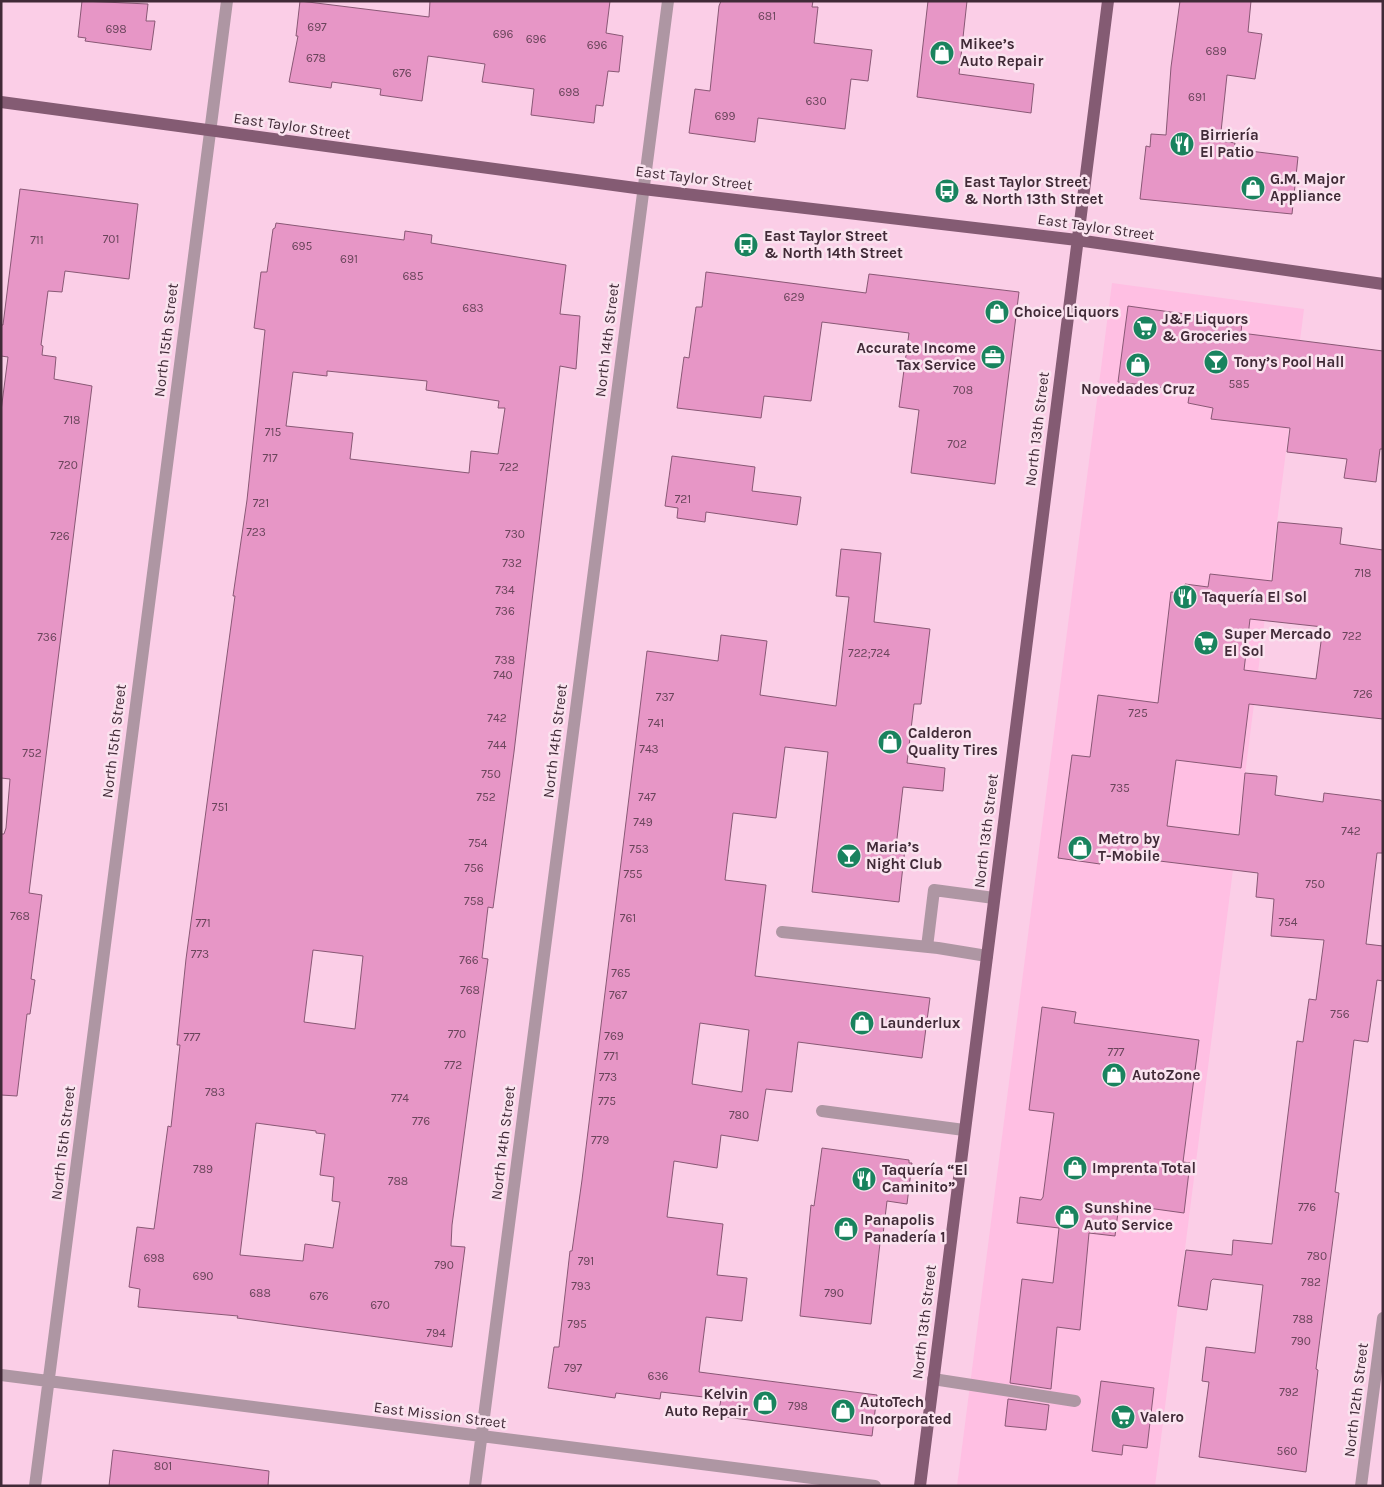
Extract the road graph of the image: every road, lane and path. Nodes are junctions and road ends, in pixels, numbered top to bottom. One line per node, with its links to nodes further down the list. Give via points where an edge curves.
1 (227, 1): 5 (street, North 15th Street)
2 (668, 1): 6 (street, North 14th Street)
3 (1108, 1): 7 (main road, North 13th Street)
4 (1, 102): 5 (main road, East Taylor Street)
5 (209, 131): 6 (main road, East Taylor Street); 18 (street, North 15th Street)
6 (643, 189): 7 (main road, East Taylor Street); 20 (street, North 14th Street)
7 (1077, 240): 8 (main road, East Taylor Street); 9 (main road, North 13th Street)
8 (1383, 284)
9 (994, 898): 11 (street, via 934,890); 12 (main road, North 13th Street)
10 (782, 932): 11 (street)
11 (926, 947): 12 (street)
12 (987, 956): 14 (main road, North 13th Street)
13 (822, 1111): 14 (street)
14 (964, 1130): 17 (main road, North 13th Street)
15 (1383, 1318): 25 (street, North 12th Street)
16 (1, 1375): 18 (street, East Mission Street)
17 (933, 1379): 19 (street); 24 (main road, North 13th Street)
18 (48, 1381): 20 (street, East Mission Street); 21 (street, North 15th Street)
19 (1075, 1401)
20 (481, 1436): 22 (street, North 14th Street); 23 (street, East Mission Street)
21 (35, 1486)
22 (475, 1486)
23 (875, 1486)
24 (920, 1486)
25 (1362, 1486)

